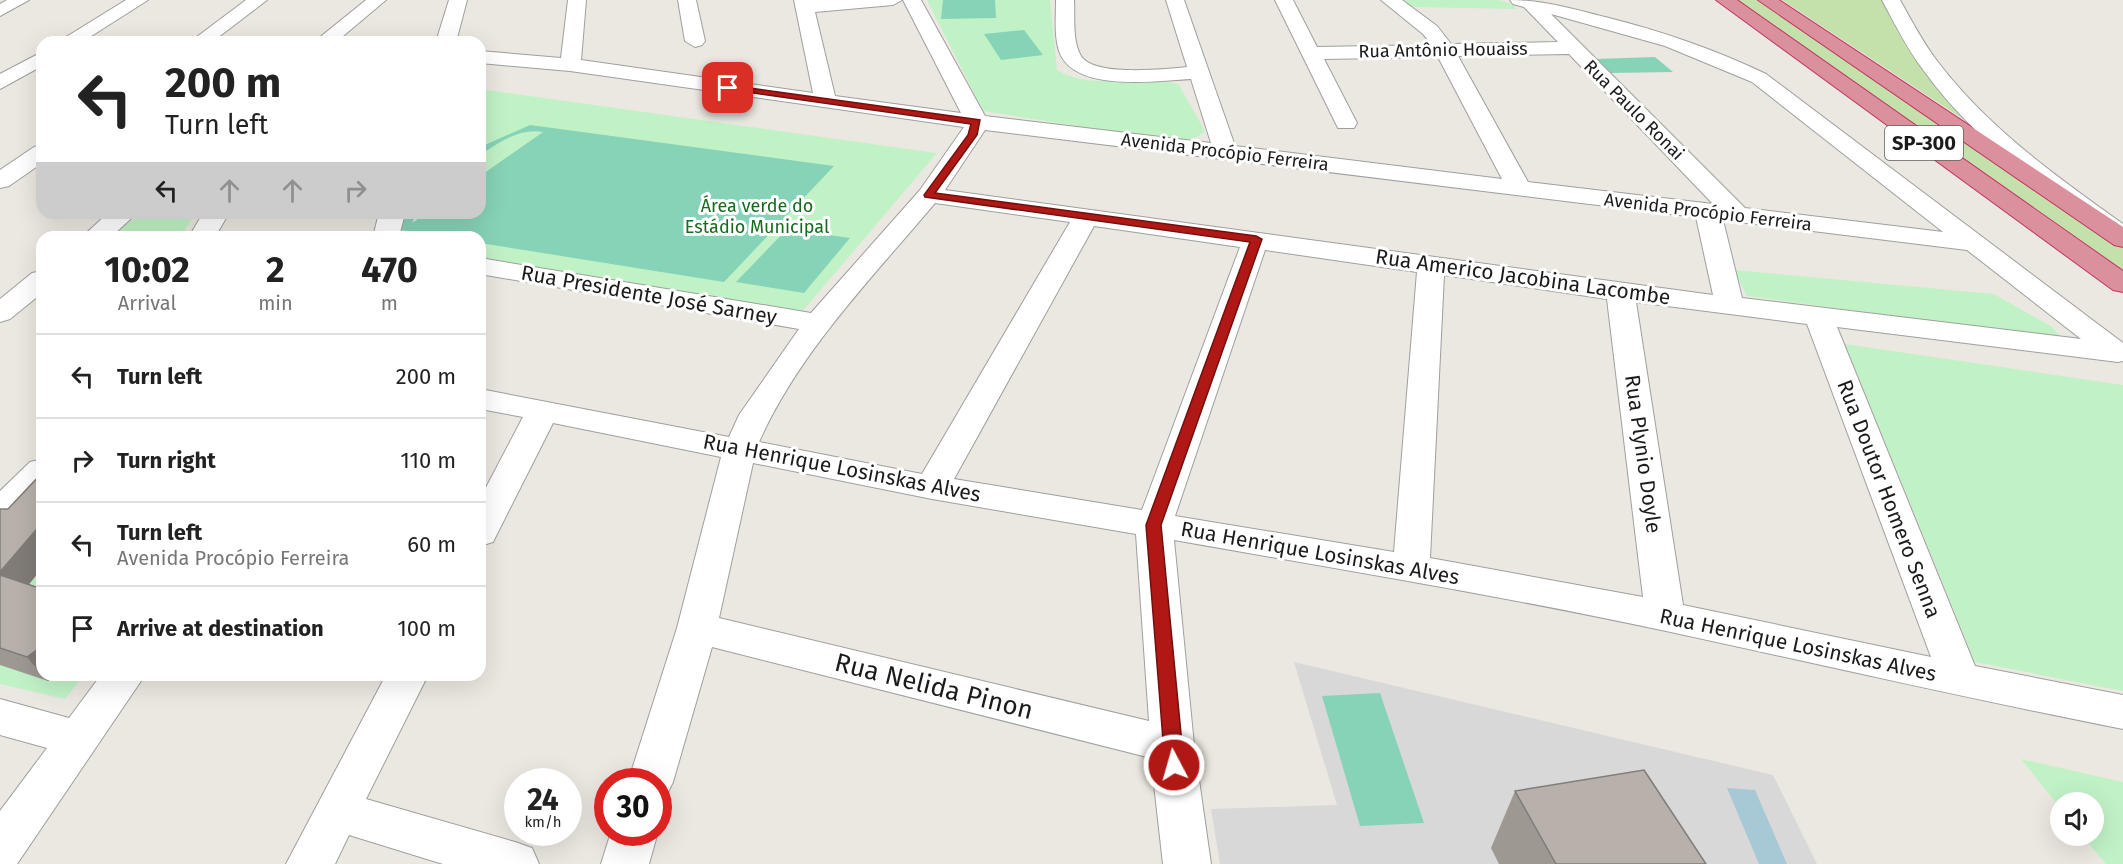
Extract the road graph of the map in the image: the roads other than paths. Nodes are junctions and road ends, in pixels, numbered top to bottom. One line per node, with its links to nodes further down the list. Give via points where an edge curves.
1 (20, 0): 19 (street)
2 (139, 0): 20 (street)
3 (258, 0): 21 (street)
4 (377, 0): 22 (street)
5 (458, 0): 23 (street)
6 (577, 0): 32 (street)
7 (687, 0): 24 (street)
8 (893, 0): 18 (street)
9 (912, 0): 36 (street)
10 (1065, 0): 33 (street, via 1067,45 1076,63 1088,70 1110,74)
11 (1175, 0): 33 (street)
12 (1284, 0): 27 (street)
13 (1390, 0): 26 (street, via 1430,30)
14 (1725, 0): 54 (highway, SP-300)
15 (1767, 0): 48 (highway, SP-300)
16 (1891, 0): 48 (street, via 1931,66 1964,103 2064,194)
17 (1524, 2): 25 (street, Rua Paulo Ronai); 50 (street, via 1682,45 1759,78)
18 (804, 3): 35 (street)
19 (0, 10)
20 (79, 36)
21 (208, 36)
22 (332, 36)
23 (448, 36)
24 (695, 41)
25 (1574, 48): 26 (street, Rua Antônio Houaiss); 45 (street, Rua Paulo Ronai)
26 (1444, 50): 27 (street, Rua Antônio Houaiss); 41 (street)
27 (1312, 52): 37 (street)
28 (0, 58): 29 (street)
29 (36, 58)
30 (486, 58): 32 (street, Avenida Procópio Ferreira)
31 (36, 62): 34 (street)
32 (570, 65): 35 (street, Avenida Procópio Ferreira)
33 (1197, 74): 38 (street)
34 (0, 83)
35 (825, 100): 36 (street, Avenida Procópio Ferreira)
36 (976, 122): 38 (street, Avenida Procópio Ferreira); 42 (street, via 972,135)
37 (1346, 123)
38 (1225, 152): 41 (street, Avenida Procópio Ferreira)
39 (36, 156): 40 (street)
40 (0, 182)
41 (1520, 189): 43 (street, Avenida Procópio Ferreira)
42 (929, 195): 44 (street, Rua Americo Jacobina Lacombe); 60 (street)
43 (1708, 212): 45 (street, Avenida Procópio Ferreira); 56 (street)
44 (1088, 216): 49 (street, Rua Americo Jacobina Lacombe); 66 (street)
45 (1739, 216): 50 (street, Avenida Procópio Ferreira)
46 (117, 219): 47 (street)
47 (102, 231)
48 (2123, 238)
49 (1256, 239): 51 (street, Rua Americo Jacobina Lacombe); 69 (street)
50 (1971, 243): 61 (street)
51 (1431, 264): 55 (street, Rua Americo Jacobina Lacombe); 70 (street)
52 (486, 267): 60 (street, Rua Presidente José Sarney)
53 (36, 283): 57 (street)
54 (2123, 284)
55 (1620, 292): 56 (street, Rua Americo Jacobina Lacombe); 71 (street, Rua Plynio Doyle)
56 (1729, 305): 59 (street, Rua Americo Jacobina Lacombe)
57 (3, 308): 58 (street)
58 (36, 311)
59 (1819, 318): 61 (street, Rua Americo Jacobina Lacombe); 73 (street, Rua Doutor Homero Senna)
60 (818, 323): 64 (street, via 755,415)
61 (2120, 355)
62 (486, 400): 63 (street, Rua Henrique Losinskas Alves)
63 (543, 411): 64 (street, Rua Henrique Losinskas Alves); 68 (street)
64 (740, 448): 66 (street, Rua Henrique Losinskas Alves); 72 (street)
65 (36, 476): 67 (street)
66 (932, 487): 69 (street, Rua Henrique Losinskas Alves)
67 (0, 512)
68 (486, 521)
69 (1154, 525): 70 (street, Rua Henrique Losinskas Alves); 79 (street)
70 (1411, 568): 71 (street, Rua Henrique Losinskas Alves)
71 (1665, 616): 73 (street, Rua Henrique Losinskas Alves)
72 (697, 628): 79 (street, Rua Nelida Pinon); 80 (street)
73 (1960, 680): 76 (street, Rua Henrique Losinskas Alves)
74 (120, 681): 78 (street)
75 (404, 681): 81 (street)
76 (2123, 712)
77 (0, 717): 78 (street)
78 (78, 738): 83 (street)
79 (1172, 745): 87 (street)
80 (654, 768)
81 (336, 812): 84 (street); 85 (street)
82 (631, 846): 86 (street)
83 (0, 849)
84 (310, 864)
85 (515, 864)
86 (625, 864)
87 (1188, 864)

